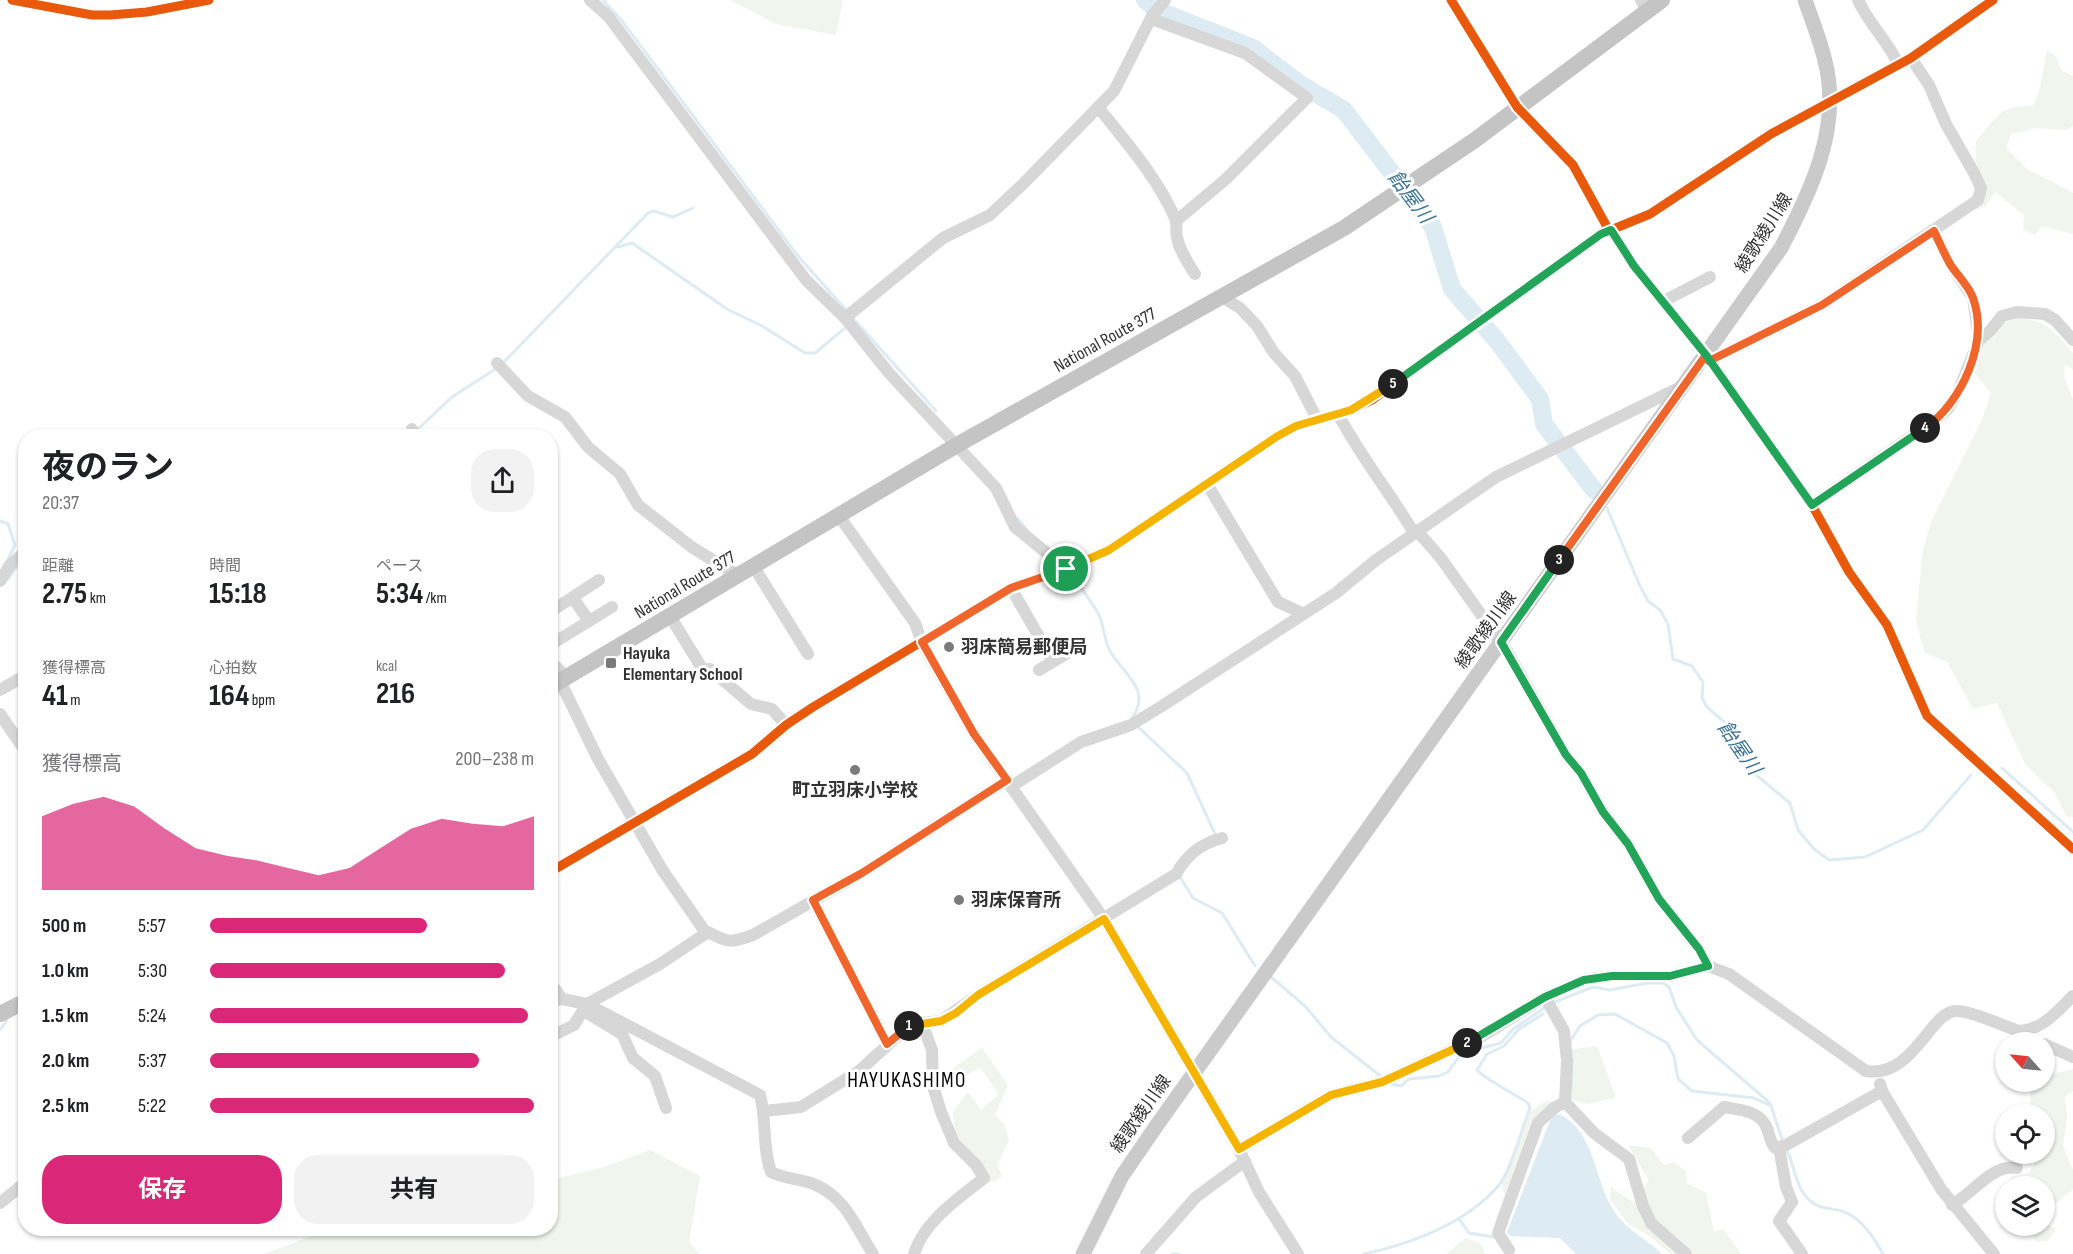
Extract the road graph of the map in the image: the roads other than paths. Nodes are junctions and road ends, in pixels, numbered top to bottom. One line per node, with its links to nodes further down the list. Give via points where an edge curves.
1 (12, 0): 2 (street, via 110,15)
2 (208, 0)
3 (590, 0): 24 (street, via 608,16 806,280)
4 (1166, 0): 11 (street)
5 (1451, 0): 16 (street)
6 (1662, 0): 10 (highway, National Route 377)
7 (1805, 0): 14 (main road, 綾歌綾川線, via 1826,63)
8 (1858, 0): 13 (street)
9 (1993, 0): 12 (street)
10 (1644, 5): 16 (highway, National Route 377)
11 (1152, 16): 15 (street, via 1114,91); 17 (street, via 1245,53 1307,98)
12 (1911, 58): 13 (street); 19 (street, via 1929,85 1981,188 1978,200)
13 (1899, 65): 14 (street)
14 (1830, 104): 18 (street, via 1771,134 1650,214); 27 (main road, 綾歌綾川線, via 1826,142 1810,195 1781,248)
15 (1098, 107): 17 (street, via 1140,159); 24 (street, via 990,215 943,238)
16 (1517, 107): 18 (street, via 1574,165); 22 (highway, National Route 377, via 1344,228)
17 (1176, 221): 20 (street, via 1185,260)
18 (1611, 230): 23 (street, via 1634,266); 30 (street, via 1372,400)
19 (1934, 231): 25 (street, via 1973,298); 27 (street, via 1822,305)
20 (1195, 274)
21 (1710, 277): 23 (street)
22 (1222, 297): 31 (street, via 1240,308 1257,326 1295,376); 32 (highway, National Route 377)
23 (1664, 301): 27 (street)
24 (848, 315): 32 (street, via 889,374)
25 (1979, 340): 26 (street, via 2002,316 2017,312 2045,314); 34 (street, via 1948,409)
26 (2073, 340)
27 (1708, 358): 29 (main road, 綾歌綾川線); 34 (street)
28 (499, 365): 40 (street, via 528,396 565,417 588,447 620,474 638,504 693,548)
29 (1685, 385): 36 (street, via 1496,477); 52 (main road, 綾歌綾川線)
30 (1338, 414): 31 (street); 36 (street, via 1358,452 1411,528)
31 (1317, 419): 33 (street, via 1276,437)
32 (957, 445): 35 (highway, National Route 377); 39 (street, via 996,488 1015,527)
33 (1207, 484): 39 (street, via 1109,550); 47 (street, via 1278,602)
34 (1812, 505): 66 (street, via 1849,572 1887,625 1927,716)
35 (839, 516): 38 (highway, National Route 377); 51 (street, via 915,623)
36 (1417, 531): 47 (street, via 1336,593); 52 (street)
37 (18, 558): 42 (street)
38 (754, 567): 40 (highway, National Route 377); 54 (street)
39 (1066, 569): 43 (street)
40 (739, 576): 48 (highway, National Route 377)
41 (599, 580): 44 (street)
42 (0, 581)
43 (1011, 588): 51 (street); 55 (street)
44 (573, 598): 45 (street); 49 (street)
45 (558, 607)
46 (612, 607): 49 (street)
47 (1302, 613): 63 (street, via 1131,725 1081,742)
48 (670, 616): 58 (highway, National Route 377); 61 (street, via 703,670 710,669 751,704 772,709)
49 (589, 621): 50 (street)
50 (558, 640)
51 (922, 642): 61 (street); 63 (street, via 974,734)
52 (1501, 642): 71 (street, via 1566,755 1628,844 1659,899); 84 (main road, 綾歌綾川線)
53 (1069, 652): 55 (street)
54 (808, 654)
55 (1053, 661): 56 (street)
56 (1039, 670)
57 (18, 680): 59 (street)
58 (559, 682): 64 (street, via 598,759)
59 (0, 690)
60 (0, 714): 62 (street)
61 (786, 725): 64 (street, via 752,754)
62 (18, 740)
63 (1010, 783): 68 (street); 69 (street)
64 (637, 823): 67 (street); 70 (street, via 663,871)
65 (1218, 839): 69 (street, via 1204,843 1184,860 1176,874)
66 (2073, 849)
67 (558, 868)
68 (813, 900): 70 (street, via 753,935 733,942); 81 (street)
69 (1104, 919): 78 (street, via 978,995 956,1013 941,1021); 84 (street)
70 (706, 933): 76 (street)
71 (1708, 966): 74 (street, via 1670,976 1584,980); 85 (street, via 1729,974 1866,1071)
72 (2073, 996): 79 (street, via 2047,1020)
73 (558, 1001): 76 (street)
74 (1548, 1002): 87 (street, via 1564,1031); 92 (street, via 1384,1081 1331,1095)
75 (18, 1005): 77 (highway)
76 (584, 1008): 80 (street, via 574,1025); 88 (street, via 621,1034 633,1058 655,1076); 89 (street, via 617,1018 662,1046 745,1086 760,1095)
77 (0, 1014)
78 (921, 1023): 81 (street, via 911,1024); 99 (street, via 932,1050 933,1086 941,1112 954,1143 984,1178 943,1211 924,1233)
79 (2027, 1031): 85 (street, via 1951,1011 1909,1055 1888,1071)
80 (558, 1034)
81 (887, 1044): 89 (street, via 859,1071 801,1107)
82 (2055, 1049): 83 (street)
83 (2073, 1057)
84 (1194, 1072): 92 (street); 100 (main road, 綾歌綾川線, via 1122,1176)
85 (1878, 1073): 86 (street)
86 (1881, 1091): 91 (street); 95 (street)
87 (1565, 1102): 97 (street, via 1538,1123 1498,1233); 103 (street, via 1594,1133 1629,1159 1651,1223)
88 (666, 1108)
89 (765, 1111): 98 (street, via 766,1158 771,1172 816,1185 848,1208)
90 (1688, 1138): 91 (street, via 1724,1107 1749,1111 1761,1118 1775,1148)
91 (1783, 1146): 104 (street, via 1786,1187 1792,1202 1779,1221)
92 (1242, 1155): 101 (street, via 1196,1197); 102 (street)
93 (2017, 1168): 95 (street, via 2006,1166 1998,1170)
94 (13, 1191): 96 (street)
95 (1952, 1205): 105 (street)
96 (0, 1213)
97 (1509, 1250)
98 (873, 1254)
99 (914, 1254)
100 (1083, 1254)
101 (1146, 1254)
102 (1298, 1254)
103 (1686, 1254)
104 (1802, 1254)
105 (1994, 1254)

